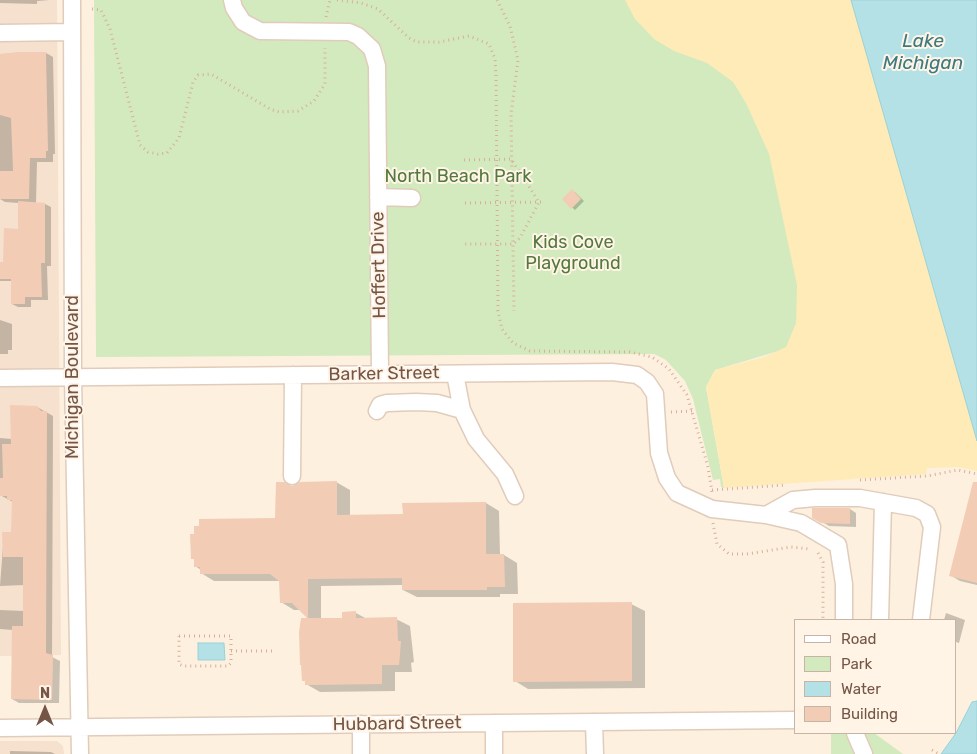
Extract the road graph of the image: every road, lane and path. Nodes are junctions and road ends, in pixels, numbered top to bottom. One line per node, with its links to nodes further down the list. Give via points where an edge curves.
1 (72, 0): 8 (street, Michigan Boulevard)
2 (232, 0): 7 (street, Hoffert Drive, via 243,22 260,31)
3 (330, 0): 7 (path, via 326,9)
4 (337, 0): 10 (path, via 378,9 417,42 439,42 469,36 489,44 495,59)
5 (497, 0): 11 (path, via 510,26 518,60 511,114)
6 (92, 9): 7 (path, via 101,10 110,29 140,145 148,152 158,154 167,153 179,138 193,82 198,75 211,74 279,112 298,111 314,102 325,84)
7 (326, 30): 13 (street, Hoffert Drive, via 349,32 372,49 375,59)
8 (72, 32): 9 (street); 26 (street, Michigan Boulevard)
9 (0, 33)
10 (496, 159): 11 (path); 12 (path); 18 (path)
11 (511, 159): 15 (path); 16 (path)
12 (464, 160)
13 (378, 197): 14 (street); 23 (street, Hoffert Drive)
14 (412, 198)
15 (512, 202): 16 (path); 18 (path); 21 (path)
16 (540, 202): 21 (path, via 520,238)
17 (465, 203): 18 (path)
18 (497, 203): 20 (path)
19 (465, 244): 20 (path)
20 (497, 244): 21 (path); 29 (path, via 499,320 502,329 514,342 530,351 630,352 652,357 676,376)
21 (513, 244): 22 (path)
22 (514, 310)
23 (380, 374): 24 (street, Barker Street); 25 (street, Barker Street)
24 (455, 374): 28 (street); 31 (street, Barker Street, via 620,372 637,375 655,394)
25 (293, 375): 26 (street, Barker Street); 32 (street)
26 (73, 377): 27 (street, Barker Street); 47 (street, Michigan Boulevard)
27 (0, 378)
28 (462, 410): 30 (street, via 437,403 416,402 387,403 380,405); 33 (street, via 476,439 505,474)
29 (692, 410): 31 (path); 35 (path, via 710,479)
30 (377, 411)
31 (658, 412): 35 (street, Barker Street, via 659,453 667,478 677,494)
32 (292, 476)
33 (515, 496)
34 (883, 502): 36 (street, via 860,498 794,500); 39 (street); 40 (street, via 916,508 931,520)
35 (712, 509): 36 (street); 37 (path, via 717,544 728,554 801,547 817,552 823,562)
36 (766, 515): 38 (street, via 801,523 838,545 844,584)
37 (823, 619)
38 (844, 619)
39 (880, 619)
40 (921, 619)
41 (231, 651): 41 (path, via 231,636 179,636 179,664 183,666 228,666); 42 (path)
42 (276, 651)
43 (794, 720): 44 (street, Hubbard Street)
44 (594, 722): 45 (street, Hubbard Street); 54 (street)
45 (494, 723): 46 (street, Hubbard Street); 53 (street)
46 (361, 724): 47 (street, Hubbard Street); 52 (street)
47 (78, 726): 48 (street, Hubbard Street); 51 (street, Michigan Boulevard)
48 (0, 728)
49 (855, 734): 55 (street)
50 (932, 750): 56 (path)
51 (80, 754)
52 (361, 754)
53 (494, 754)
54 (595, 754)
55 (864, 754)
56 (939, 754)

